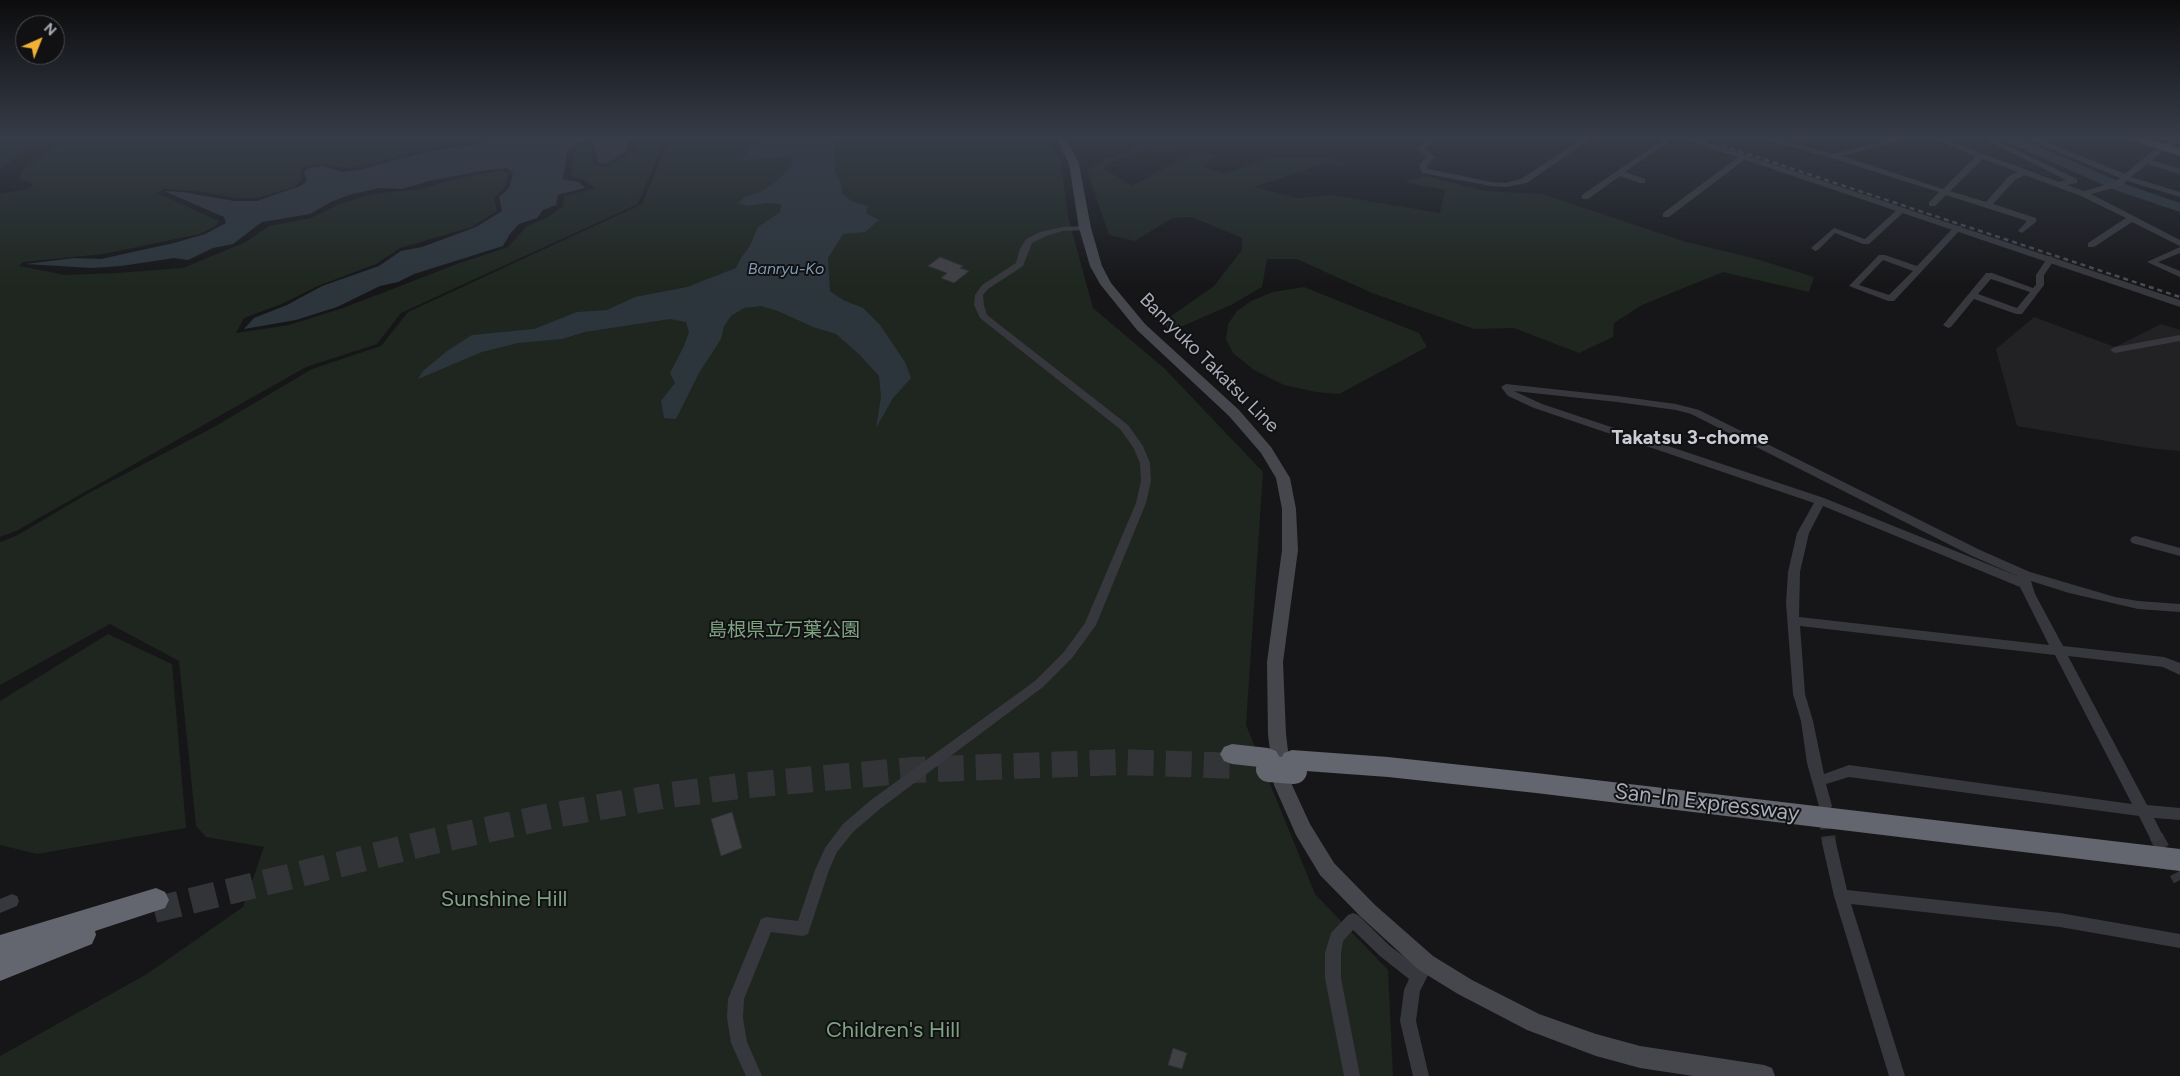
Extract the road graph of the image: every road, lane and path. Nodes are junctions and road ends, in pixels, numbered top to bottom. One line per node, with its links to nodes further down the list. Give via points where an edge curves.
1 (1078, 187): 20 (main road, Banryuko Takatsu Line)
2 (1599, 187): 14 (street)
3 (1703, 187): 18 (street)
4 (1834, 187): 17 (street)
5 (1932, 187): 11 (street)
6 (1948, 187): 11 (street)
7 (2004, 187): 16 (street)
8 (2068, 187): 12 (street)
9 (2109, 187): 12 (street)
10 (2156, 187): 13 (street)
11 (1944, 191): 15 (street); 16 (street)
12 (2084, 194): 19 (street)
13 (2180, 195)
14 (1585, 197)
15 (1932, 204)
16 (1988, 205): 22 (street, via 2033,220)
17 (1902, 210): 21 (street); 25 (street, via 1866,242 1834,230)
18 (1666, 215)
19 (2132, 218): 23 (street); 24 (street)
20 (1085, 228): 60 (main road, Banryuko Takatsu Line, via 1096,266 1120,304 1234,413 1266,450 1283,478 1289,509 1290,550 1275,662 1282,786 1327,868); 61 (street, via 1063,229 1029,241 1020,264 985,287 979,295 979,305 983,316 1124,427 1138,446 1145,463 1142,503 1090,625 1068,655 1040,684 848,828 832,848 822,870 803,929 766,924 736,999 738,1043)
21 (1958, 228): 27 (street); 28 (street)
22 (2022, 231)
23 (2180, 243)
24 (2091, 244)
25 (1815, 248)
26 (2180, 250): 29 (street, via 2150,262)
27 (2051, 259): 30 (street); 32 (street)
28 (1919, 270): 28 (street, via 1891,299 1854,286 1882,257)
29 (2180, 274)
30 (2034, 292): 31 (street, via 2019,312); 31 (street, via 1989,275)
31 (1972, 296): 33 (street)
32 (2180, 304)
33 (1948, 324)
34 (2180, 338): 35 (street)
35 (2115, 350)
36 (1820, 501): 39 (street); 39 (street, via 1538,406 1511,394 1506,387 1696,409); 41 (street, via 1803,533 1794,572)
37 (2136, 540): 38 (street)
38 (2180, 552)
39 (2026, 580): 40 (street, via 2115,601); 42 (street)
40 (2180, 608)
41 (1793, 621): 42 (street); 46 (street, via 1800,694)
42 (2060, 652): 43 (street, via 2164,662); 48 (street)
43 (2180, 670)
44 (1234, 760): 45 (highway, San-In Expressway, bridge)
45 (1293, 766): 52 (highway, San-In Expressway, via 1388,767); 53 (highway, San-In Expressway)
46 (1820, 781): 47 (street); 48 (street, via 1849,771)
47 (1824, 806)
48 (2143, 811): 49 (street); 50 (street)
49 (2180, 814)
50 (2156, 836)
51 (1829, 842): 54 (street)
52 (2180, 860)
53 (2180, 869)
54 (1840, 896): 56 (street, via 2060,920); 65 (street)
55 (124, 918): 57 (highway, via 155,905); 58 (highway); 59 (highway)
56 (2180, 941)
57 (0, 948)
58 (0, 959)
59 (0, 968)
60 (1423, 970): 62 (street, via 1385,951 1352,920 1336,938 1333,978); 63 (street, via 1412,990 1408,1020); 64 (main road, Banryuko Takatsu Line, via 1465,987 1534,1023 1596,1045 1640,1057)
61 (754, 1076)
62 (1352, 1076)
63 (1420, 1076)
64 (1764, 1076)
65 (1897, 1076)

